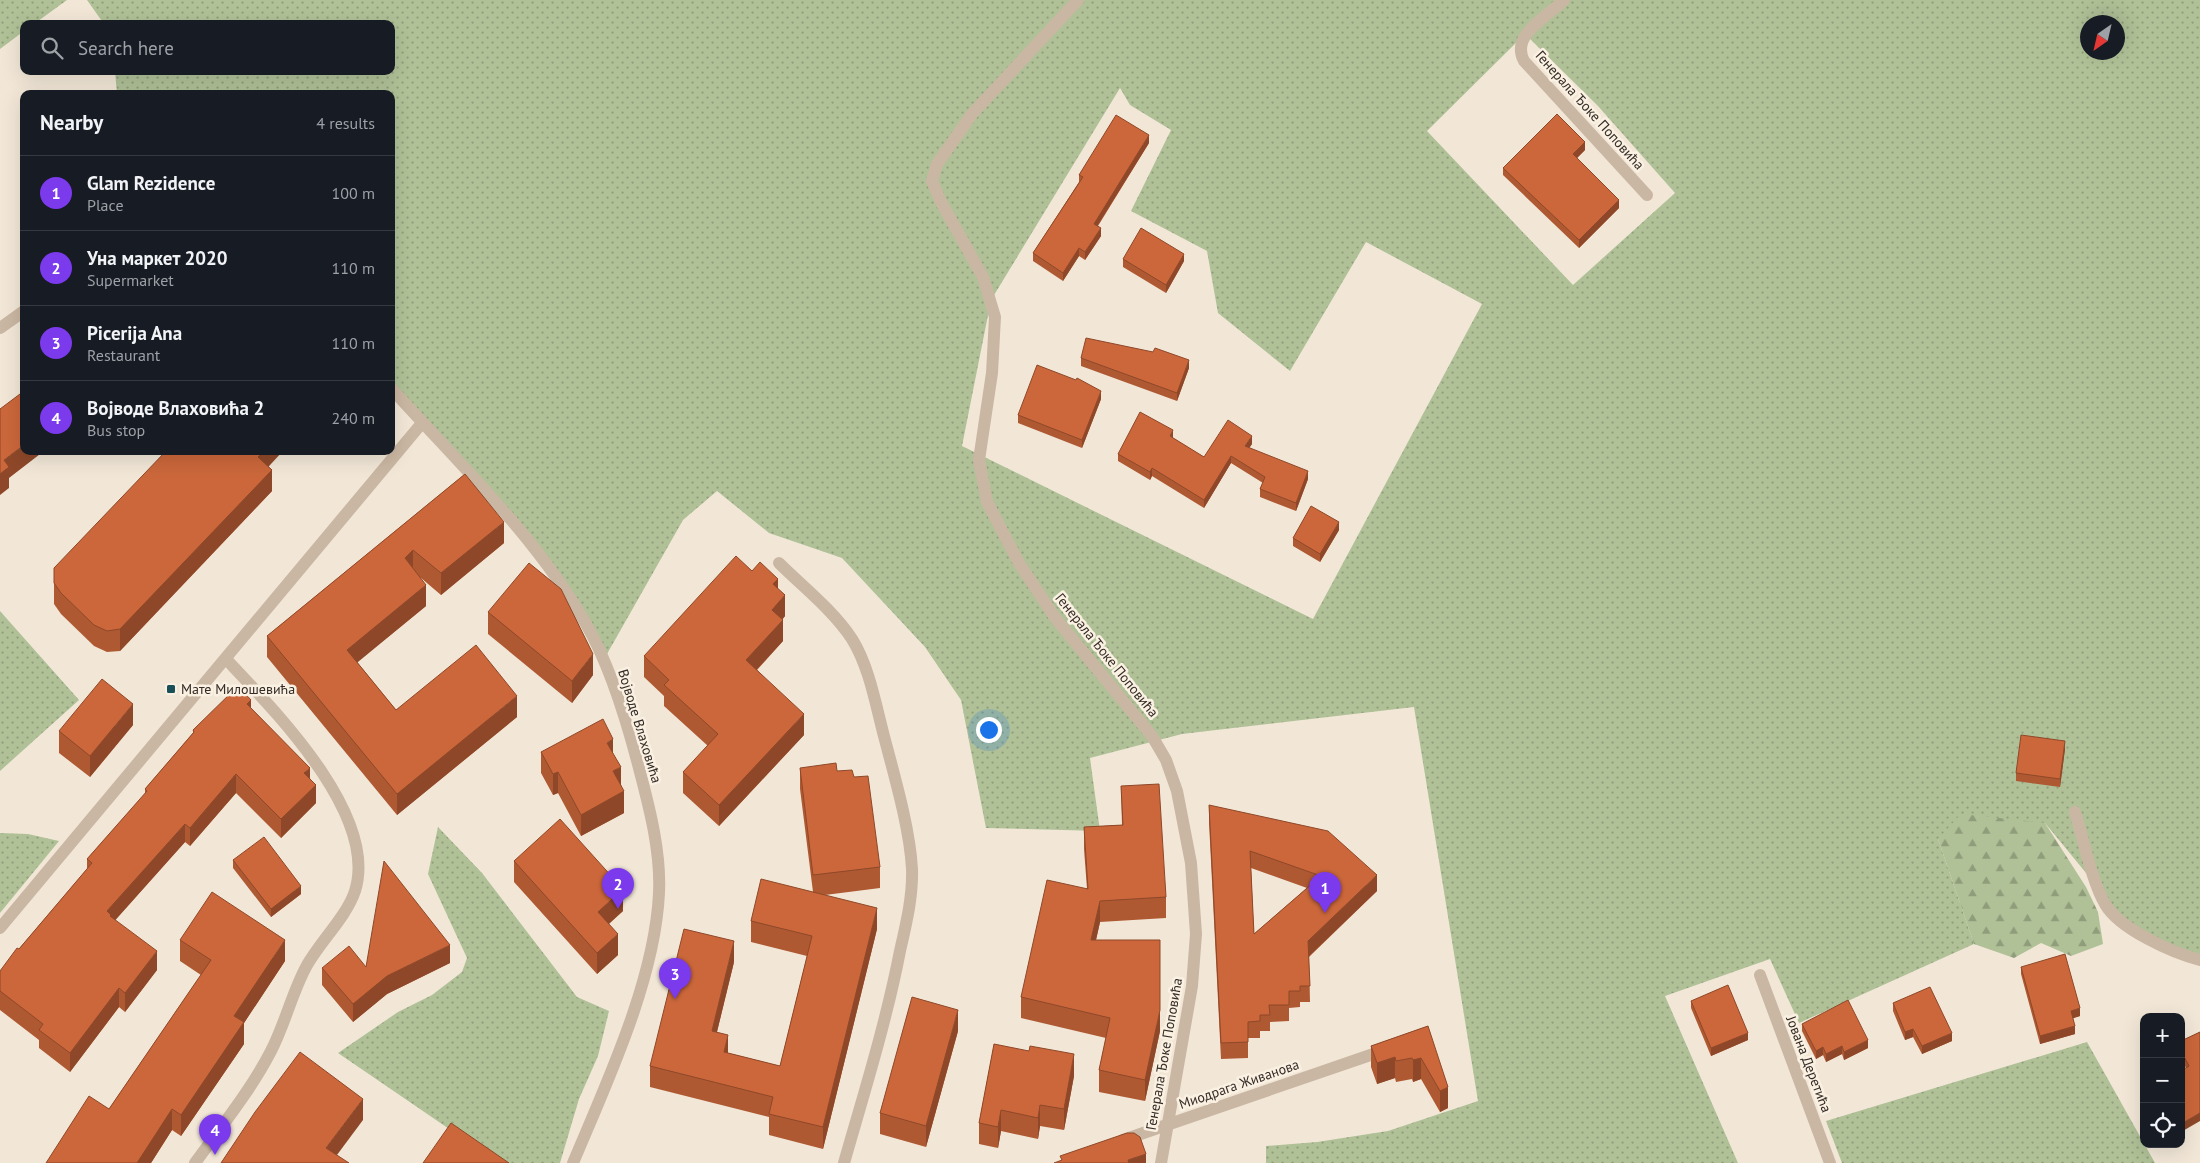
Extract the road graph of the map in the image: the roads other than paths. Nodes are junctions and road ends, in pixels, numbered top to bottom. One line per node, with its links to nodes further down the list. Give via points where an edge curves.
1 (1078, 0): 15 (street, Генерала Ђоке Поповића, via 972,114 937,164 932,181 983,277 994,317 992,373 979,460 987,502 1019,564 1056,619 1152,736 1166,760 1177,791 1190,863 1196,934 1192,986)
2 (1564, 0): 3 (street, Генерала Ђоке Поповића, via 1525,34 1520,43 1520,54)
3 (1646, 195)
4 (20, 314): 5 (street)
5 (0, 328)
6 (395, 393): 7 (street, Војводе Влаховића)
7 (422, 423): 9 (street); 18 (street, Војводе Влаховића, via 535,548 588,626 627,726 651,820 659,892 649,953 624,1039)
8 (778, 563): 19 (street, via 841,624 853,641 874,697 890,758 912,869 910,900 894,980)
9 (226, 659): 11 (street); 17 (street, via 304,748 336,794 354,836 359,860 358,877 354,893 306,966 270,1052)
10 (2075, 812): 12 (street, via 2100,894 2111,912 2158,944)
11 (0, 928)
12 (2200, 960)
13 (1760, 975): 21 (street, Јована Деретића)
14 (1400, 1045): 15 (street, Миодрага Живанова)
15 (1167, 1124): 16 (street, Миодрага Живанова); 20 (street, Генерала Ђоке Поповића)
16 (1114, 1144)
17 (195, 1163)
18 (574, 1163)
19 (844, 1163)
20 (1161, 1163)
21 (1830, 1163)

